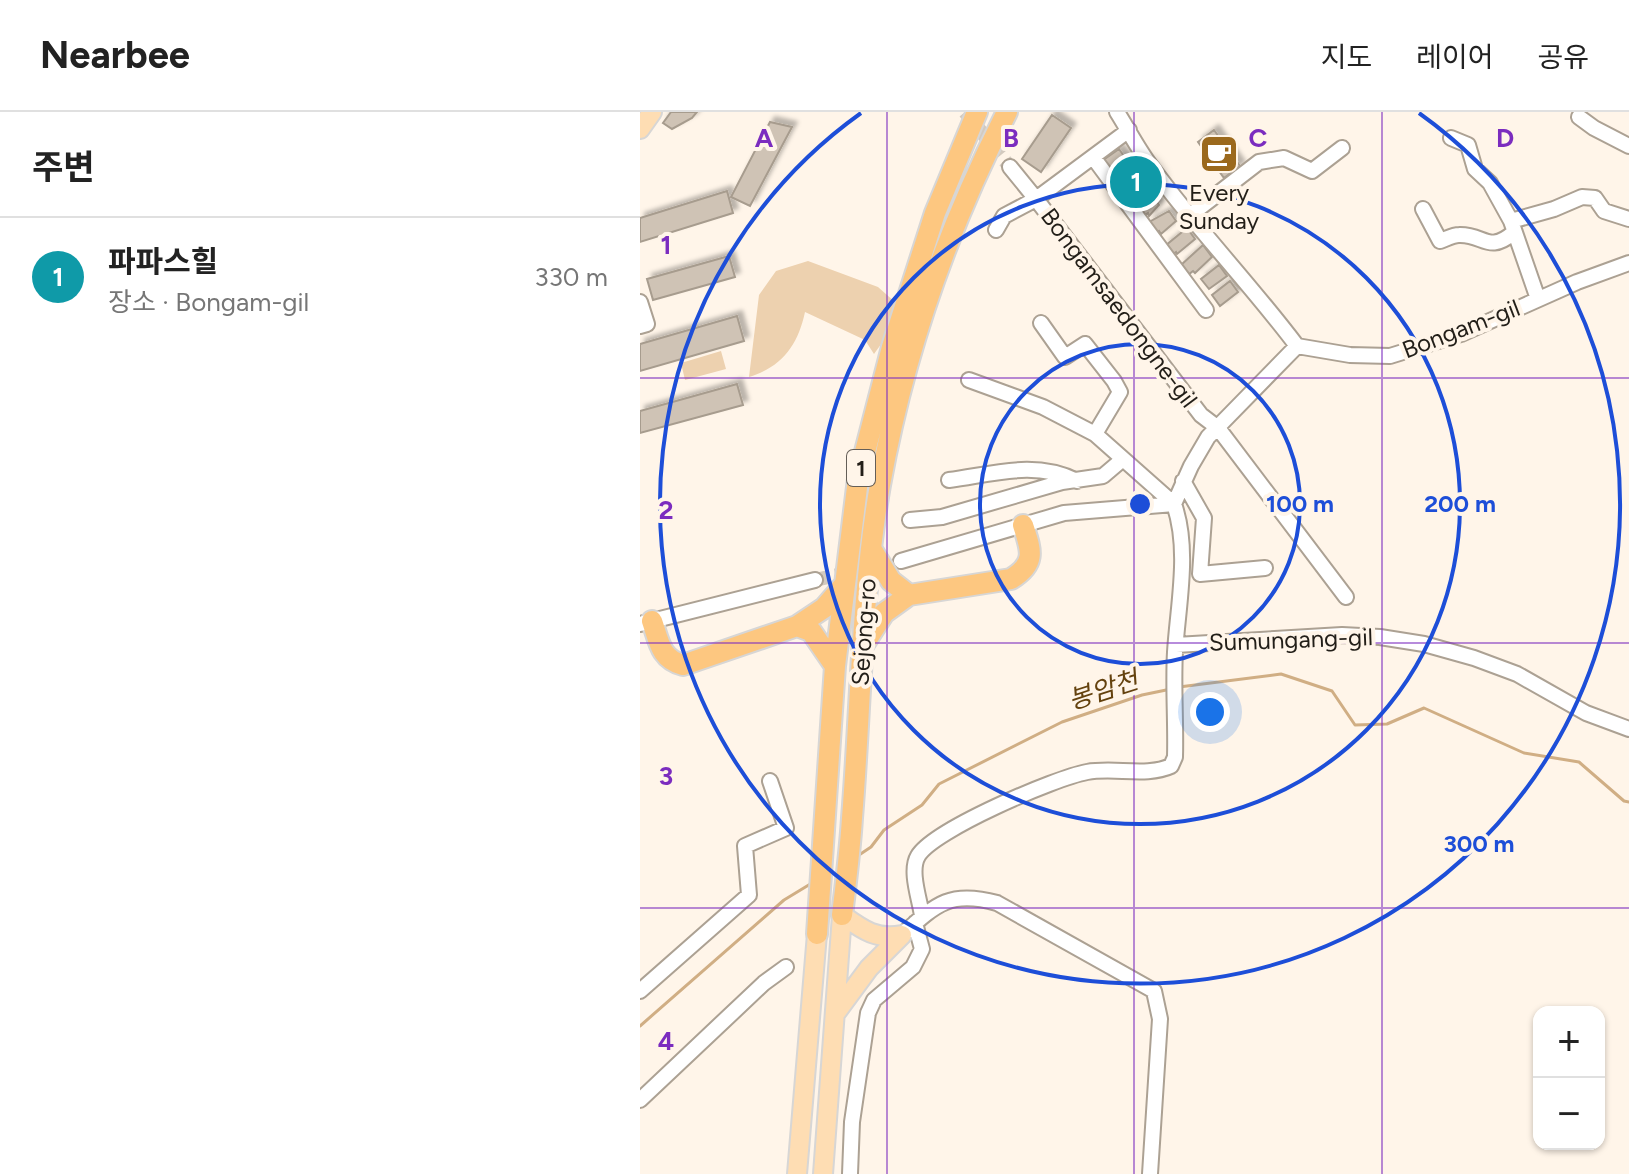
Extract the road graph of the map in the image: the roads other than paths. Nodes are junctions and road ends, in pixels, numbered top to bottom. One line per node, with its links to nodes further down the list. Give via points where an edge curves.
1 (652, 112): 6 (main road)
2 (977, 112): 41 (highway, Sejong-ro / 1, via 935,213 892,347 858,479)
3 (1006, 112): 37 (highway, Sejong-ro / 1, via 950,232 908,366 880,484)
4 (1117, 112): 7 (street)
5 (1579, 117): 9 (street)
6 (640, 129)
7 (1129, 130): 11 (street, Bongamsaedongne-gil); 15 (street)
8 (1451, 138): 17 (street, Bongam-gil, via 1468,145 1475,169 1490,183)
9 (1629, 146)
10 (1342, 148): 15 (street, via 1312,171 1284,158 1259,162)
11 (1093, 157): 13 (street, Bongamsaedongne-gil); 22 (street)
12 (1010, 167): 13 (street)
13 (1036, 199): 18 (street, via 1004,216); 27 (street, Bongamsaedongne-gil, via 1201,415)
14 (1423, 209): 17 (street, via 1440,241 1458,235 1489,244 1502,242)
15 (1189, 216): 25 (street)
16 (1629, 219): 17 (street, via 1604,211 1595,198 1582,197)
17 (1512, 227): 20 (street, Bongam-gil)
18 (996, 230)
19 (1629, 263): 20 (street, Bongam-gil)
20 (1538, 299): 25 (street, Bongam-gil, via 1461,334 1390,356)
21 (640, 302): 24 (street, via 647,324)
22 (1206, 310)
23 (1041, 323): 28 (street, Bongamsaedongne-gil, via 1065,357 1085,344 1120,392)
24 (640, 326)
25 (1297, 346): 27 (street, Bongamsaedongne-gil)
26 (969, 380): 28 (street, via 1043,407)
27 (1218, 428): 32 (street, Bongamsaedongne-gil); 43 (street)
28 (1095, 434): 29 (street)
29 (1123, 459): 31 (street, via 1103,476); 34 (street)
30 (949, 480): 31 (street, via 1030,467)
31 (1077, 481): 33 (street)
32 (1183, 481): 34 (street, Bongamsaedongne-gil); 39 (street, via 1204,518 1200,574)
33 (1017, 497): 35 (street); 36 (street)
34 (1174, 504): 36 (street, via 1076,511); 47 (street, Sumungang-gil, via 1181,524)
35 (910, 520)
36 (1023, 525): 38 (street); 42 (highway, via 1031,549 1023,572 1011,579)
37 (872, 550): 42 (highway, via 891,581); 46 (highway, Sejong-ro / 1)
38 (901, 561)
39 (1265, 568)
40 (815, 580): 44 (street)
41 (844, 585): 45 (highway, via 824,608); 48 (highway, Sejong-ro / 1)
42 (909, 595): 46 (highway, via 884,613)
43 (1346, 597)
44 (646, 622): 45 (highway, via 664,654 683,665)
45 (797, 626): 48 (highway, via 819,639)
46 (862, 648): 51 (highway, Sejong-ro / 1)
47 (1175, 649): 49 (street, Sumungang-gil, via 1342,635 1424,644 1517,674 1586,713); 52 (street, via 1171,766 1160,771 1087,772 975,817 918,856)
48 (835, 666): 53 (highway, Sejong-ro / 1)
49 (1629, 729)
50 (770, 781): 55 (street, via 786,828 745,846 749,895)
51 (842, 915): 52 (main road, via 886,938); 56 (main road, Sejong-ro / 1)
52 (913, 925): 56 (main road, via 869,968); 60 (street, via 922,949 913,967 874,1000 868,1013); 61 (street, via 943,903 962,897 997,903 1154,991 1160,1019)
53 (817, 934): 58 (main road, Sejong-ro / 1)
54 (786, 967): 57 (street)
55 (640, 991)
56 (833, 1016): 59 (main road, Sejong-ro / 1)
57 (640, 1100)
58 (797, 1174)
59 (823, 1174)
60 (850, 1174)
61 (1150, 1174)

